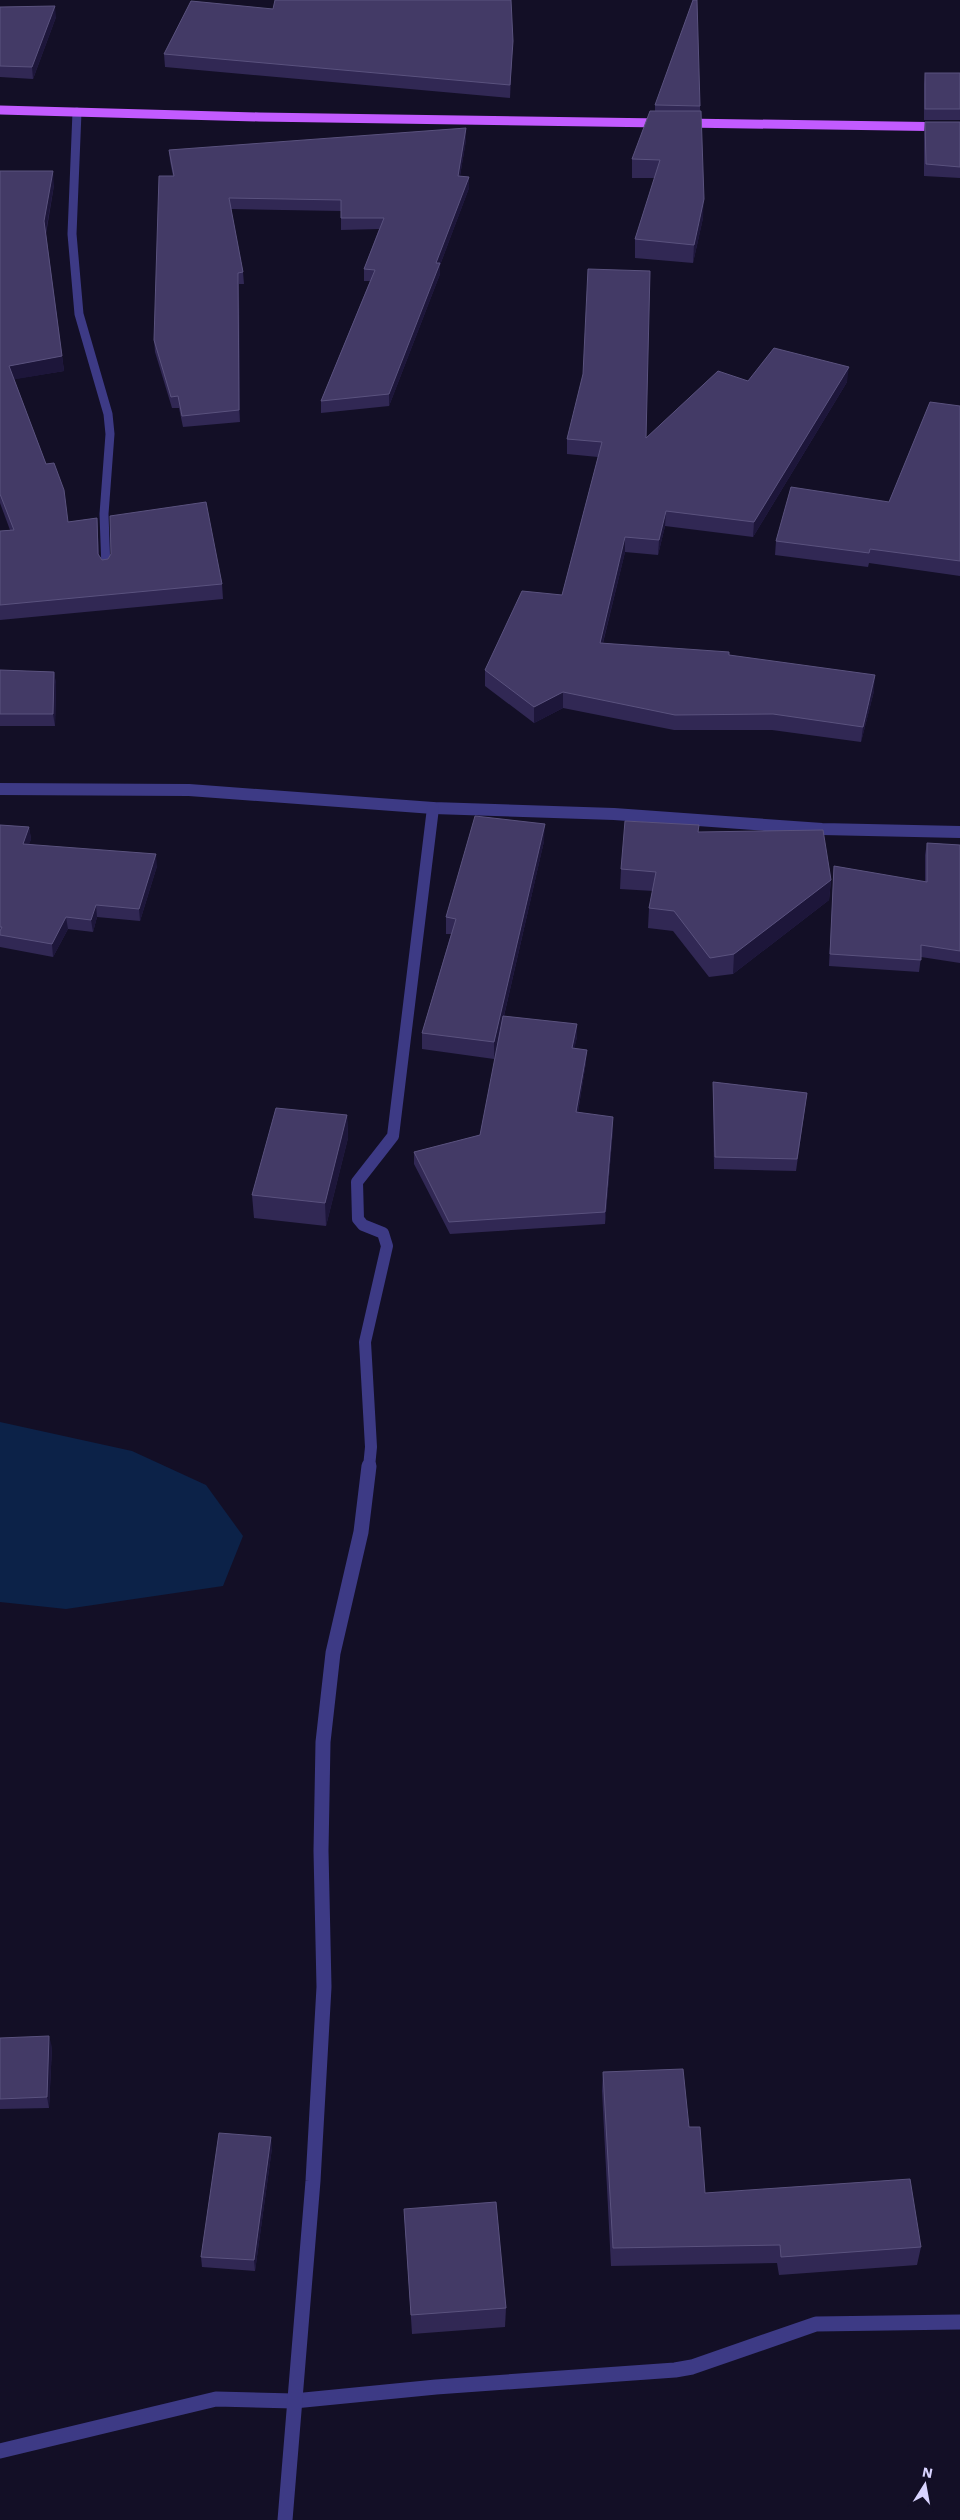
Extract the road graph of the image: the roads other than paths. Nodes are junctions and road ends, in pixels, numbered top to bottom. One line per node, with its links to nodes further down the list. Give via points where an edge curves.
1 (0, 110): 2 (main road)
2 (77, 112): 3 (main road); 4 (street, via 72,234 79,314 108,414 110,434 104,514)
3 (960, 127)
4 (106, 569)
5 (0, 789): 6 (street, via 189,790)
6 (433, 808): 7 (street, via 614,814 822,829); 9 (street, via 393,1136 357,1182 358,1219 363,1225 382,1233 387,1246 366,1342 371,1447 361,1532 333,1653 324,1742 321,1851 324,1986 313,2181)
7 (960, 832)
8 (960, 2322): 9 (street, via 816,2324 675,2370)
9 (294, 2401): 10 (street, via 216,2399); 11 (street)
10 (0, 2451)
11 (285, 2520)

